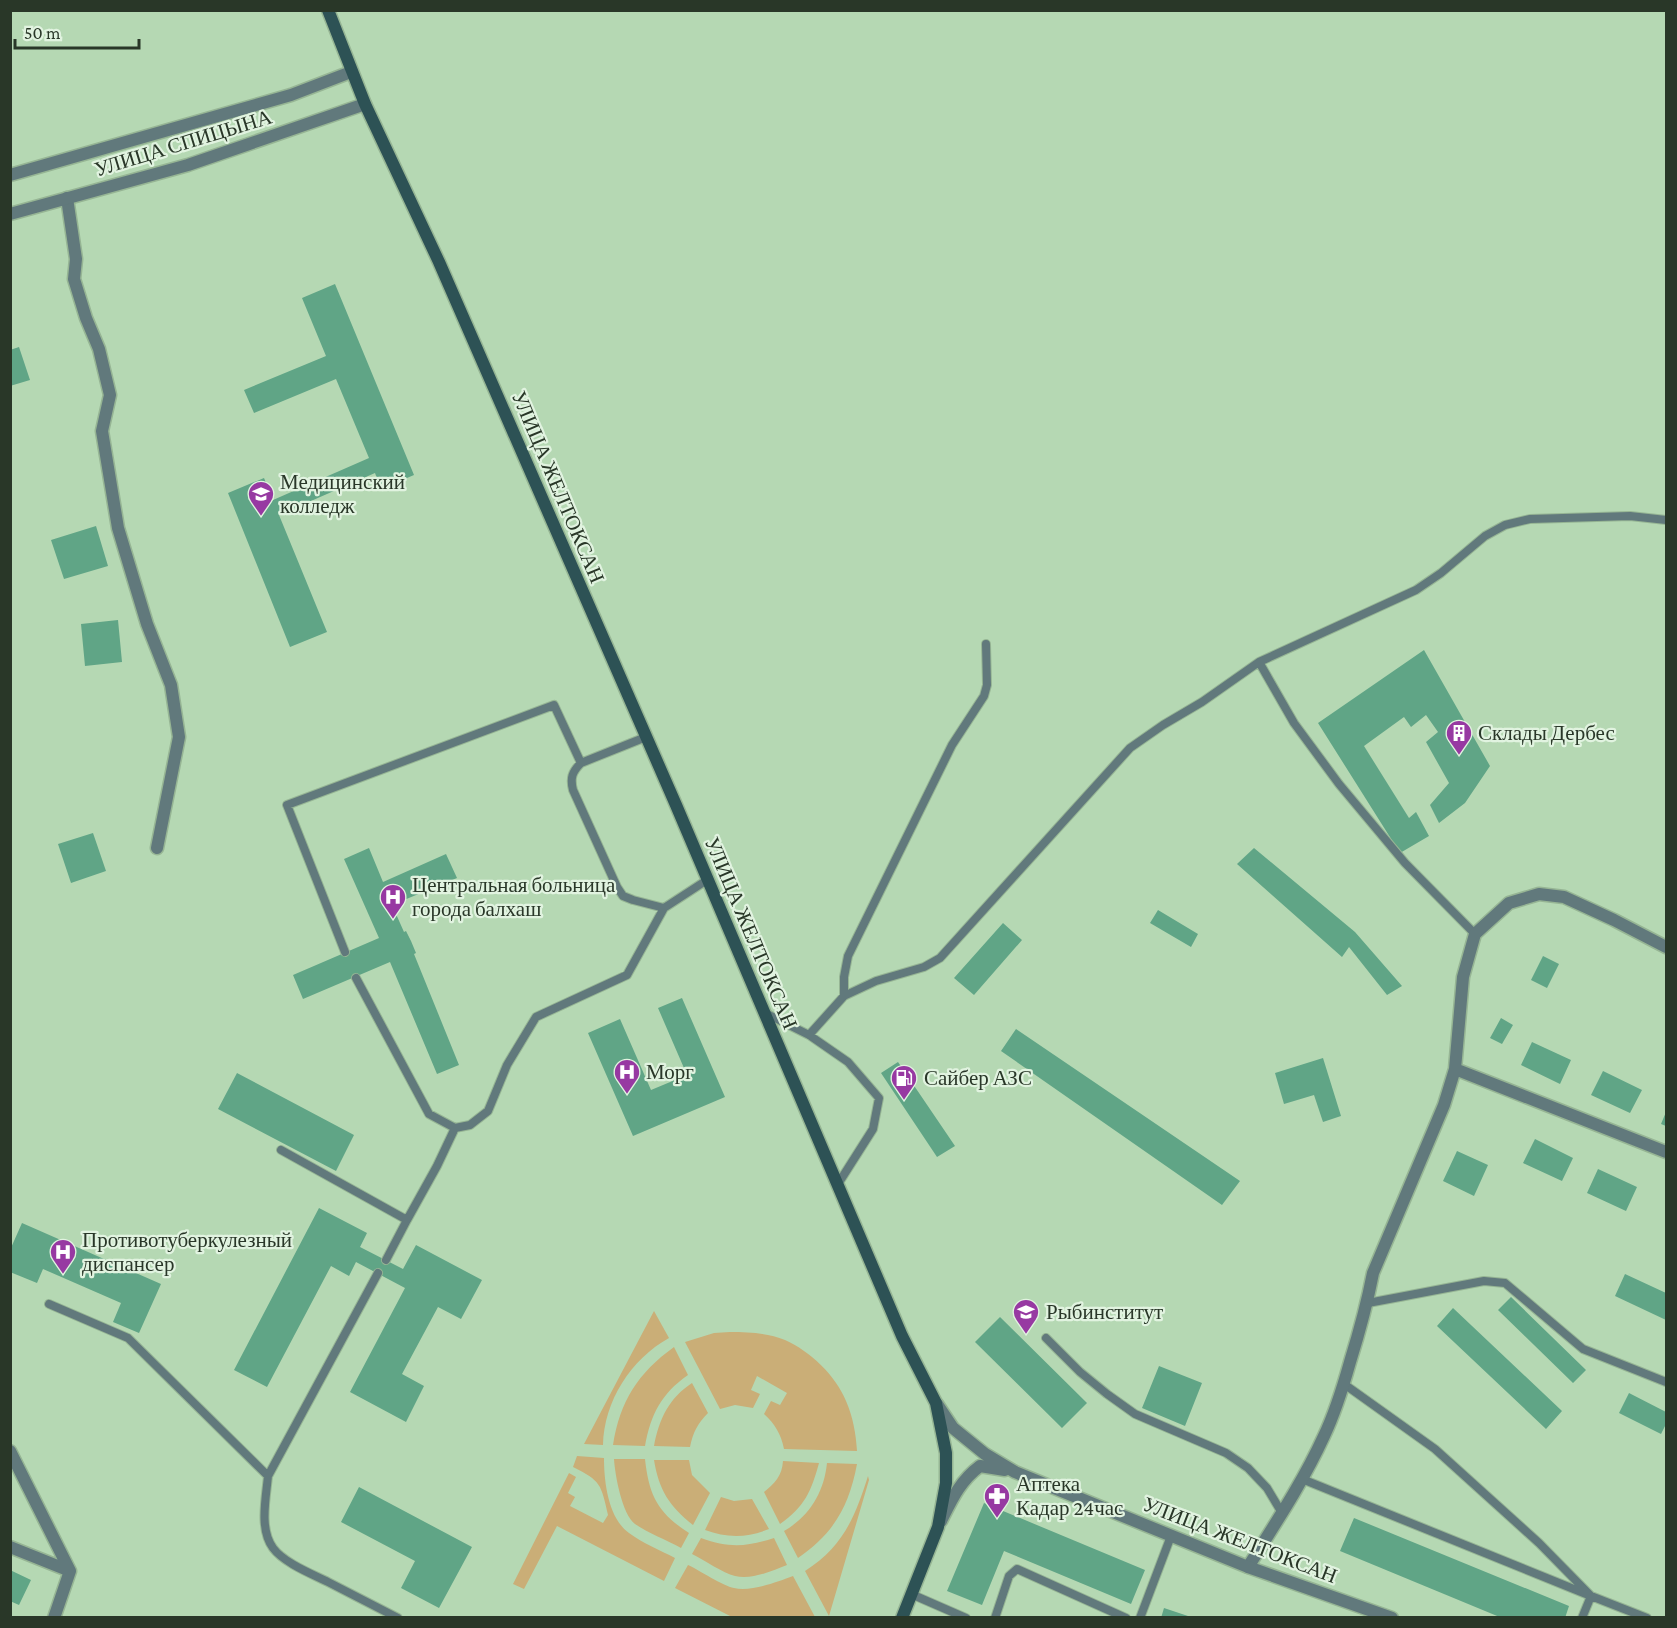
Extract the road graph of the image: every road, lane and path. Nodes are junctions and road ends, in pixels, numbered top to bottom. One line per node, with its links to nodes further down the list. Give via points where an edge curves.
1 (328, 10): 2 (main road, УЛИЦА ЖЕЛТОКСАН)
2 (351, 72): 3 (main road, УЛИЦА ЖЕЛТОКСАН); 4 (street, УЛИЦА СПИЦЫНА, via 291,95)
3 (364, 104): 5 (street, УЛИЦА СПИЦЫНА, via 188,165); 10 (main road, УЛИЦА ЖЕЛТОКСАН, via 444,273)
4 (10, 176)
5 (67, 198): 6 (street, УЛИЦА СПИЦЫНА); 12 (street, via 76,260 74,279 99,349 110,395 102,431 118,528 147,624 171,685 177,727)
6 (10, 214)
7 (1666, 520): 9 (lane, via 1630,516 1530,519 1505,525 1416,590)
8 (986, 644): 19 (lane, via 984,696 952,745 848,956)
9 (1259, 662): 15 (lane, via 1294,723 1339,783 1405,863); 19 (lane, via 1130,748 940,958)
10 (646, 737): 11 (lane); 13 (main road, УЛИЦА ЖЕЛТОКСАН)
11 (581, 763): 14 (lane, via 573,771 573,790 617,887 623,896); 17 (lane, via 554,705 287,805)
12 (157, 848)
13 (707, 880): 14 (lane); 20 (main road, УЛИЦА ЖЕЛТОКСАН)
14 (664, 908): 23 (lane, via 627,975 536,1017 507,1065 488,1111 470,1125)
15 (1475, 934): 16 (street, via 1509,903 1539,894 1564,897); 22 (street, via 1462,977)
16 (1666, 947)
17 (345, 952)
18 (356, 978): 23 (lane, via 429,1114)
19 (844, 996): 21 (lane)
20 (763, 1012): 21 (lane); 26 (main road, УЛИЦА ЖЕЛТОКСАН)
21 (810, 1035): 26 (lane, via 848,1062 879,1098 873,1129)
22 (1455, 1069): 25 (street); 30 (street, via 1444,1105 1373,1273)
23 (455, 1128): 27 (lane)
24 (281, 1150): 27 (lane)
25 (1666, 1152)
26 (838, 1184): 35 (main road, УЛИЦА ЖЕЛТОКСАН, via 902,1336)
27 (407, 1220): 28 (lane)
28 (386, 1260)
29 (378, 1273): 38 (lane)
30 (1368, 1303): 33 (lane, via 1484,1281 1504,1283 1583,1349); 34 (street)
31 (49, 1304): 38 (lane, via 128,1338)
32 (1046, 1338): 40 (lane, via 1080,1372 1135,1413 1226,1453 1248,1468 1267,1488)
33 (1666, 1382)
34 (1344, 1384): 39 (street, via 1325,1435); 47 (lane, via 1435,1449)
35 (936, 1403): 37 (street, УЛИЦА ЖЕЛТОКСАН, via 953,1428); 41 (main road, via 946,1453 946,1484)
36 (10, 1451): 45 (street)
37 (1015, 1472): 41 (street, via 980,1466 957,1490); 42 (street, УЛИЦА ЖЕЛТОКСАН)
38 (268, 1476): 49 (lane, via 265,1515 273,1549 304,1570)
39 (1302, 1479): 40 (street); 47 (lane)
40 (1282, 1513): 44 (street)
41 (938, 1527): 46 (main road)
42 (1171, 1536): 44 (street, УЛИЦА ЖЕЛТОКСАН); 54 (lane)
43 (10, 1547): 45 (street)
44 (1248, 1567): 55 (street, УЛИЦА ЖЕЛТОКСАН)
45 (70, 1571): 48 (street)
46 (911, 1594): 50 (main road); 51 (lane)
47 (1591, 1596): 56 (lane); 57 (lane)
48 (54, 1617)
49 (398, 1617)
50 (902, 1617)
51 (966, 1617)
52 (995, 1617): 53 (lane, via 1010,1576 1017,1569)
53 (1126, 1617)
54 (1140, 1617)
55 (1392, 1617)
56 (1582, 1617)
57 (1647, 1617)

